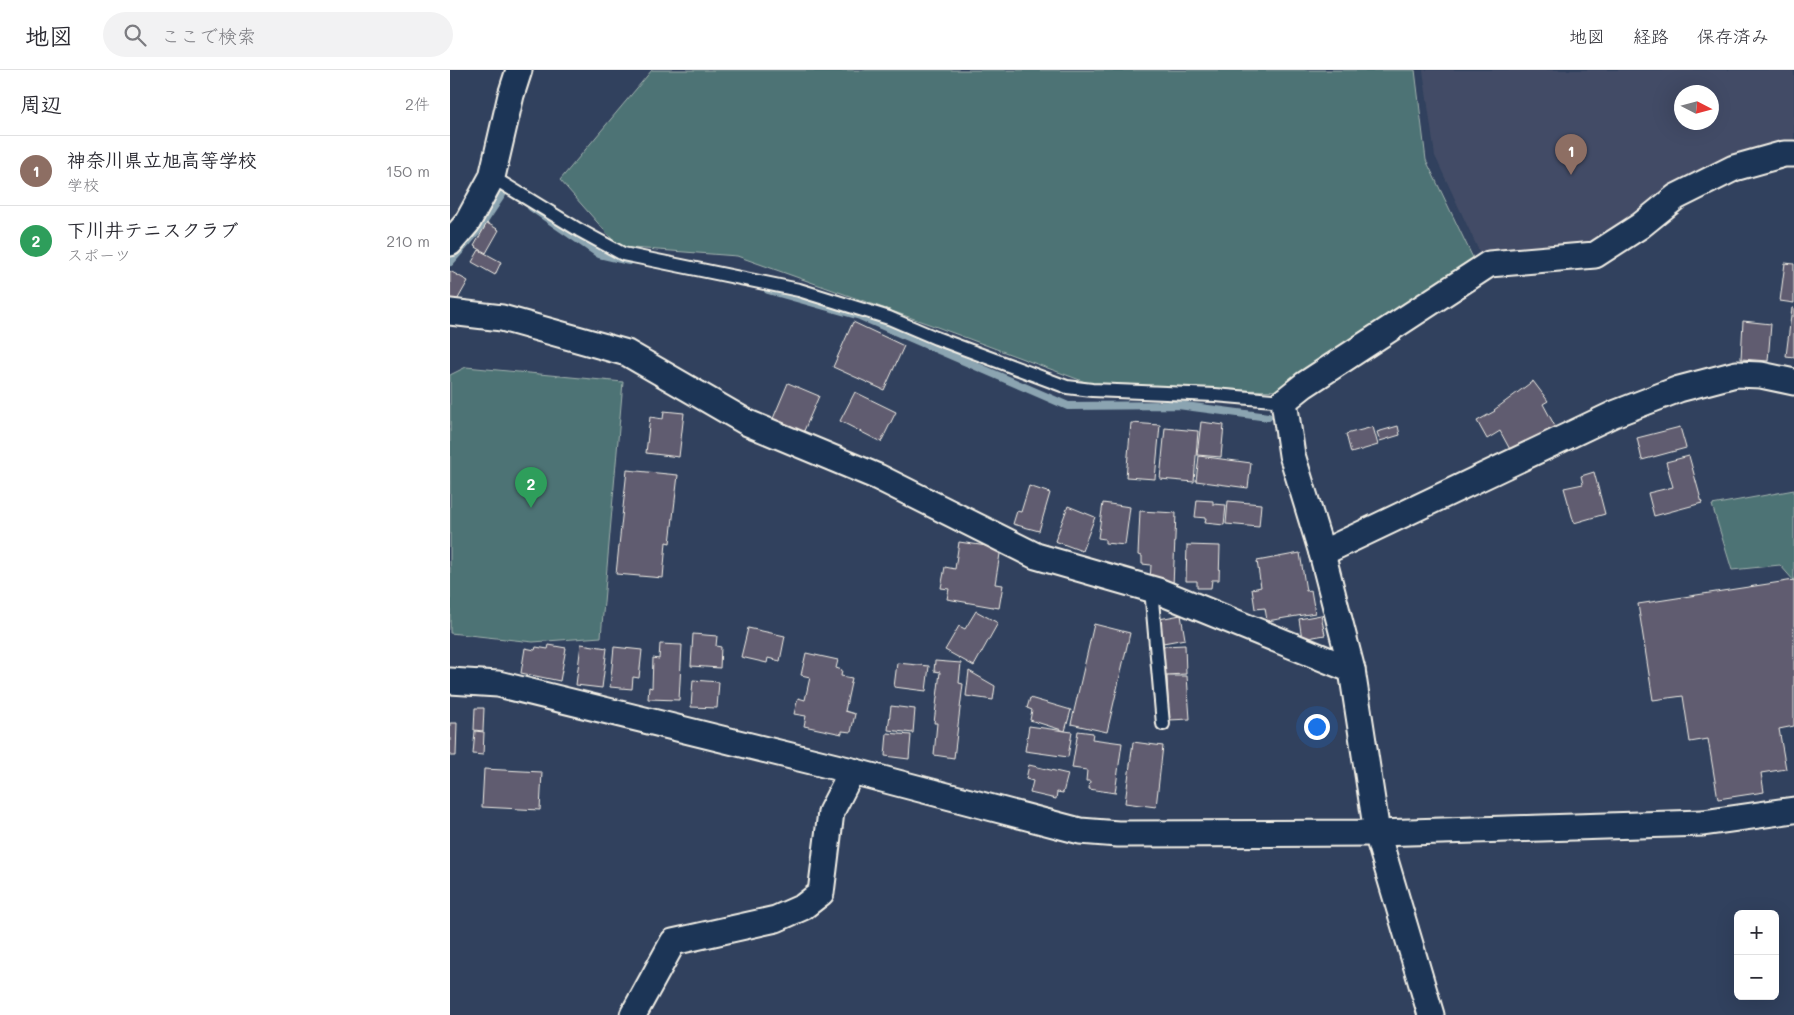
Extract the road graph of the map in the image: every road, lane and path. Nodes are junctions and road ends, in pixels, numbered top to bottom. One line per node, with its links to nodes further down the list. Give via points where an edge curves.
1 (519, 70): 3 (street)
2 (1794, 154): 7 (street, via 1734,168 1676,197 1640,226 1595,255 1488,264)
3 (492, 177): 4 (street, via 467,223); 7 (lane, via 623,254 799,290 889,318 1067,387)
4 (450, 243)
5 (450, 312): 9 (street, via 502,318 627,353 748,423 878,477 1036,556)
6 (1794, 382): 8 (street, via 1736,374 1679,389 1614,414)
7 (1284, 401): 8 (street, via 1292,455)
8 (1322, 554): 10 (street)
9 (1151, 589): 10 (street); 12 (lane)
10 (1352, 670): 15 (street)
11 (450, 681): 13 (street, via 498,684)
12 (1163, 724)
13 (852, 771): 15 (street, via 1080,831 1118,834); 16 (street, via 831,812 821,893 803,907 776,919 673,942)
14 (1794, 810): 15 (street, via 1703,824)
15 (1377, 833): 17 (street)
16 (633, 1015)
17 (1431, 1015)

